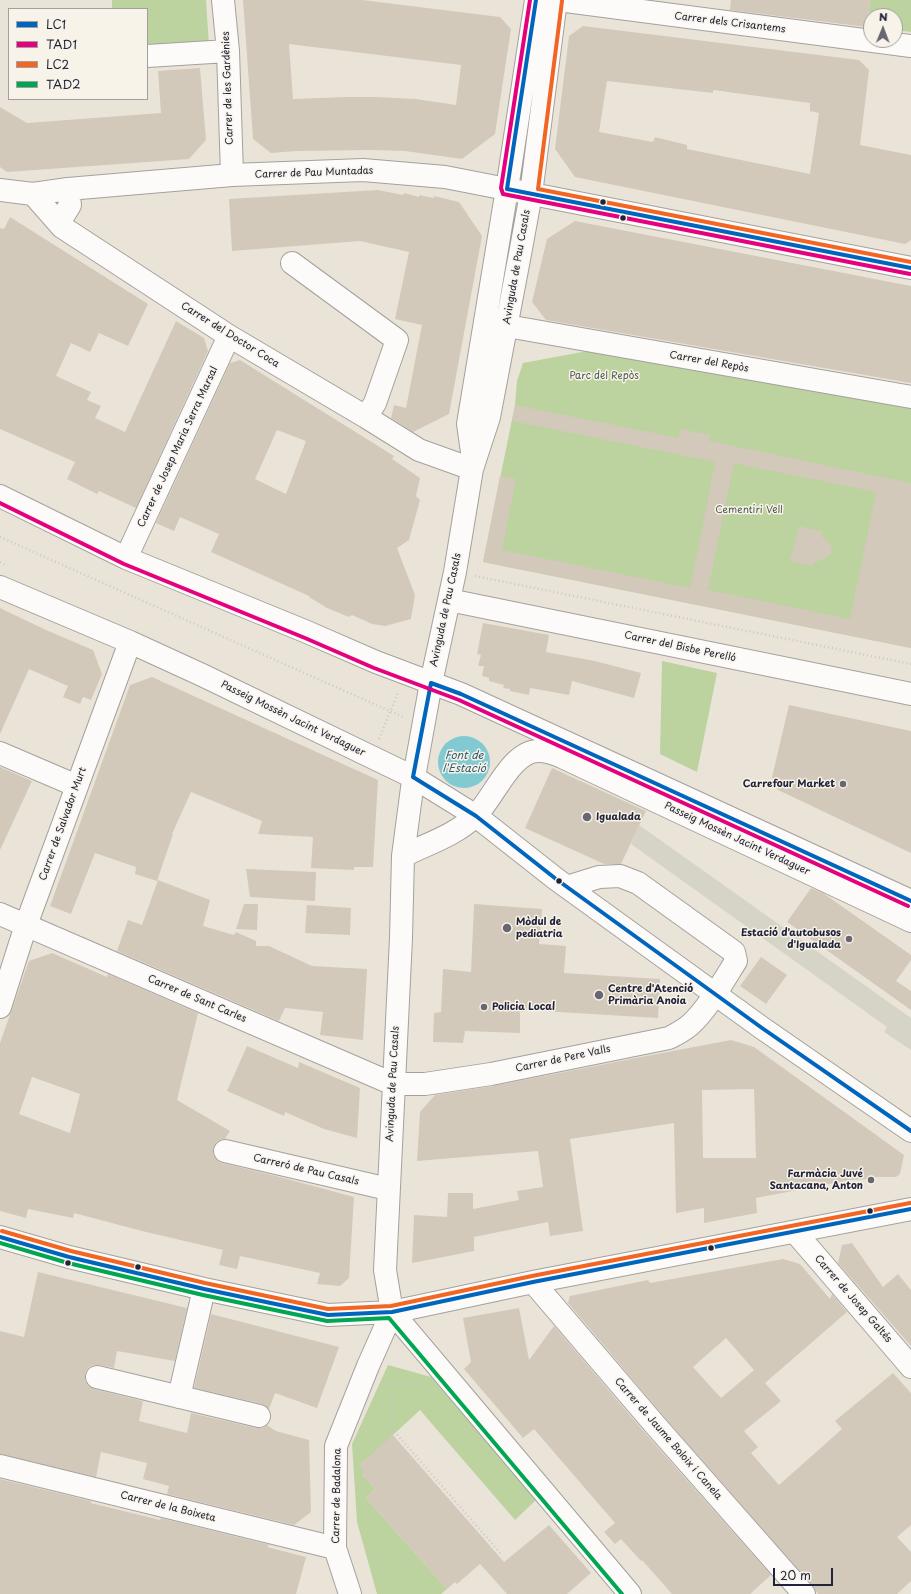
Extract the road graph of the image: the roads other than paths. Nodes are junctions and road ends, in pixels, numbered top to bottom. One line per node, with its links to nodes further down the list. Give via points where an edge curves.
1 (223, 0): 5 (street, Carrer de les Gardènies)
2 (536, 0): 9 (street, Avinguda de Pau Casals)
3 (556, 0): 4 (street, Carrer dels Crisantems); 12 (street, Avinguda de Pau Casals)
4 (905, 49)
5 (228, 51): 6 (street); 7 (street, Carrer de les Gardènies)
6 (148, 56)
7 (232, 176): 8 (street, Carrer de Pau Muntadas); 9 (street, Carrer de Pau Muntadas, via 363,170 445,176)
8 (68, 189): 11 (street, Carrer de Pau Muntadas); 13 (street, via 70,205 62,218)
9 (507, 189): 12 (street, Carrer de Pau Muntadas); 20 (street, Avinguda de Pau Casals, via 468,424)
10 (0, 190): 11 (street)
11 (33, 194): 13 (street, Carrer del Doctor Coca)
12 (531, 194): 15 (street, Carrer de Pau Muntadas); 16 (street, Avinguda de Pau Casals)
13 (62, 228): 17 (street, Carrer del Doctor Coca)
14 (292, 263): 19 (street, via 397,340 374,403)
15 (911, 268)
16 (507, 326): 18 (street, Carrer del Repòs); 20 (street, Avinguda de Pau Casals, via 489,417)
17 (229, 336): 19 (street, Carrer del Doctor Coca); 22 (street, Carrer de Josep Maria Serra Marsal)
18 (911, 397)
19 (366, 417): 20 (street, Carrer del Doctor Coca, via 419,450)
20 (473, 464): 24 (street, Avinguda de Pau Casals)
21 (0, 496): 22 (street, Passeig Mossèn Jacint Verdaguer)
22 (126, 558): 26 (street, Passeig Mossèn Jacint Verdaguer)
23 (0, 587): 25 (street, Passeig Mossèn Jacint Verdaguer)
24 (449, 600): 26 (street, Avinguda de Pau Casals); 27 (street, Carrer del Bisbe Perelló)
25 (130, 642): 29 (street, Passeig Mossèn Jacint Verdaguer); 30 (street, Carrer de Salvador Murt)
26 (431, 683): 29 (street, Avinguda de Pau Casals); 34 (street, Passeig Mossèn Jacint Verdaguer, via 461,694)
27 (911, 694)
28 (0, 753): 30 (street)
29 (413, 777): 31 (street, Passeig Mossèn Jacint Verdaguer); 32 (street, Avinguda de Pau Casals)
30 (77, 786): 37 (street, Carrer de Salvador Murt)
31 (476, 816): 32 (street, via 460,828); 33 (street, Passeig Mossèn Jacint Verdaguer); 36 (street, Passeig Mossèn Jacint Verdaguer, via 517,760 526,753 538,750 550,752)
32 (403, 856): 40 (street, Avinguda de Pau Casals)
33 (566, 887): 38 (street, Passeig Mossèn Jacint Verdaguer); 38 (street, via 599,877 620,876 638,883 734,952 736,960)
34 (911, 901)
35 (0, 914): 37 (street, Carrer de Sant Carles)
36 (911, 921)
37 (26, 925): 39 (street, Carrer de Salvador Murt); 40 (street, Carrer de Sant Carles)
38 (714, 994): 40 (street, Carrer de Pere Valls, via 692,1024 669,1038 491,1074 424,1084); 41 (street, Passeig Mossèn Jacint Verdaguer)
39 (0, 1007)
40 (393, 1084): 43 (street, Avinguda de Pau Casals)
41 (911, 1131)
42 (225, 1151): 43 (street, Carreró de Pau Casals)
43 (388, 1189): 49 (street, Avinguda de Pau Casals, via 385,1270)
44 (911, 1209): 45 (street)
45 (795, 1232): 47 (street); 50 (street, Carrer de Josep Galtés)
46 (0, 1237): 48 (street, via 69,1257)
47 (533, 1282): 49 (street); 58 (street, Carrer de Jaume Boloix i Canela)
48 (204, 1289): 49 (street, via 328,1315); 52 (street)
49 (392, 1312): 55 (street, Carrer de Badalona, via 336,1446); 57 (street)
50 (911, 1367)
51 (97, 1377): 52 (street)
52 (179, 1397): 53 (street)
53 (259, 1416)
54 (0, 1466): 55 (street, Carrer de la Boixeta)
55 (336, 1548): 56 (street, Carrer de Badalona)
56 (350, 1594)
57 (630, 1594)
58 (804, 1594)

